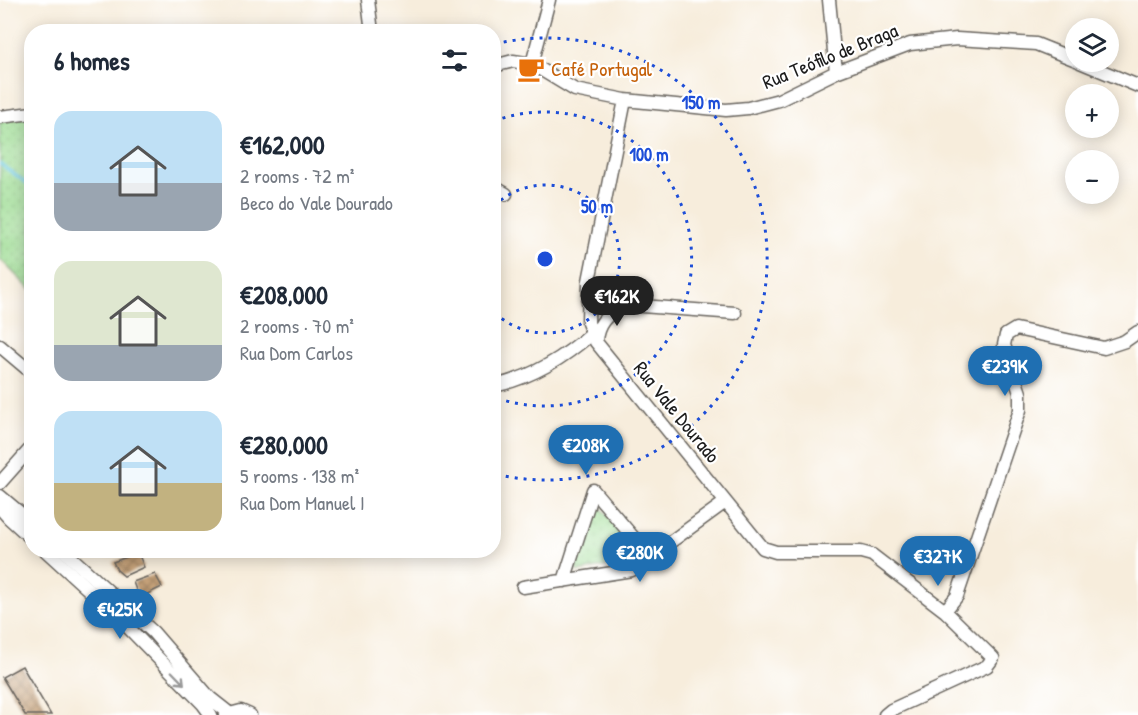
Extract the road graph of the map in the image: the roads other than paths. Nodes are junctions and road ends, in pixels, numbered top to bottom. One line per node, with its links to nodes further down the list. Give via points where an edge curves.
1 (368, 0): 4 (street)
2 (549, 0): 7 (street)
3 (829, 0): 8 (street)
4 (371, 24)
5 (1065, 56): 8 (street, Rua Teófilo de Braga, via 1036,44 957,39 910,44)
6 (501, 64): 7 (street, via 513,61)
7 (532, 64): 11 (street, Rua Teófilo de Braga, via 575,90)
8 (836, 72): 11 (street, Rua Teófilo de Braga, via 779,100 748,108 726,110)
9 (1104, 72): 10 (street)
10 (1138, 86)
11 (625, 100): 16 (street)
12 (24, 114): 13 (street)
13 (0, 117)
14 (501, 191): 15 (street)
15 (506, 194)
16 (588, 302): 17 (street); 20 (street, via 588,323)
17 (621, 304): 18 (street); 20 (street, via 603,319)
18 (735, 313)
19 (1138, 332): 36 (street, via 1104,348 1016,329 1006,335 1004,345 1020,393 1020,410 957,596)
20 (594, 337): 23 (street, via 513,382); 27 (street, Rua Vale Dourado)
21 (0, 346): 22 (street)
22 (24, 366)
23 (501, 385)
24 (24, 456): 25 (street)
25 (0, 483)
26 (0, 496): 29 (street)
27 (724, 503): 31 (street); 36 (street, Rua Vale Dourado, via 763,548 776,552 872,555)
28 (0, 508): 30 (street)
29 (24, 516)
30 (24, 532)
31 (650, 557): 34 (street, via 632,570); 34 (street, via 593,489)
32 (54, 558): 38 (street, one-way to 38, via 114,613)
33 (72, 558): 37 (street, via 153,632)
34 (564, 581): 35 (street)
35 (523, 587)
36 (945, 611): 40 (street, Rua Vale Dourado, via 993,658 987,666)
37 (227, 714): 39 (street, via 241,711)
38 (211, 715)
39 (250, 715)
40 (885, 715)

